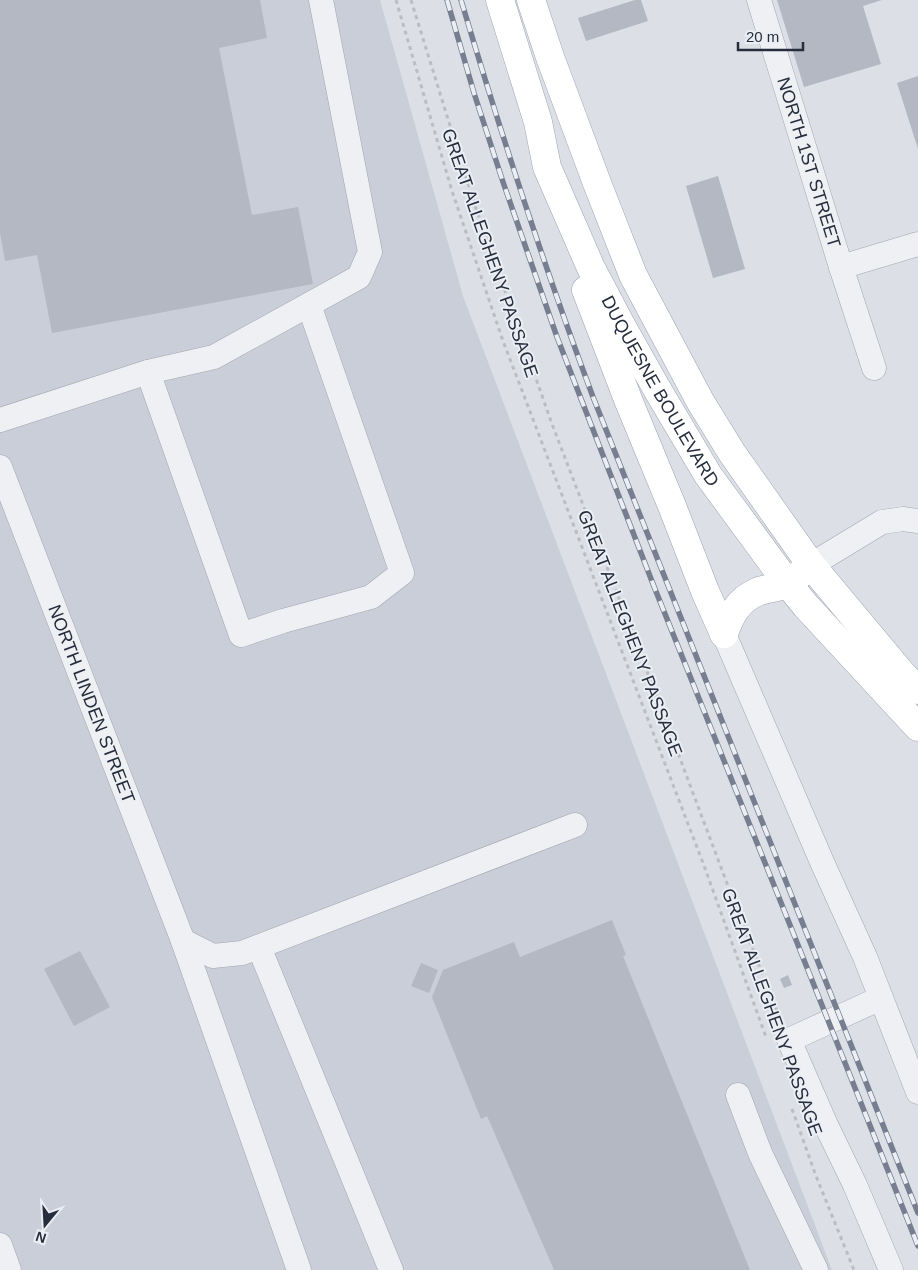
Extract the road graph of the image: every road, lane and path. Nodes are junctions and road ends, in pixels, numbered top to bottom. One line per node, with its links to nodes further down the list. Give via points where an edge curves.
1 (321, 0): 11 (street, via 370,252 359,277)
2 (396, 0): 26 (path, GREAT ALLEGHENY PASSAGE, via 452,191 503,341 699,854)
3 (411, 0): 26 (path, via 475,206 552,424 731,894)
4 (500, 0): 8 (main road, DUQUESNE BOULEVARD, via 538,122)
5 (531, 0): 7 (main road, DUQUESNE BOULEVARD)
6 (760, 0): 10 (street, NORTH 1ST STREET)
7 (574, 122): 8 (main road, via 556,137); 17 (main road, DUQUESNE BOULEVARD, via 634,276 668,342 732,453)
8 (547, 167): 18 (main road, DUQUESNE BOULEVARD, via 591,268 657,389 708,475); 19 (main road, via 593,309)
9 (918, 244): 10 (street)
10 (841, 267): 12 (street, NORTH 1ST STREET)
11 (309, 305): 13 (street, via 214,357); 13 (street, via 402,573 371,597 241,635)
12 (874, 368)
13 (148, 372): 14 (street)
14 (0, 420)
15 (2, 479): 23 (street, NORTH LINDEN STREET)
16 (918, 521): 17 (street, via 882,522)
17 (811, 565): 18 (main road); 20 (main road, DUQUESNE BOULEVARD)
18 (788, 584): 19 (main road, via 757,592 745,599 735,608); 21 (main road, DUQUESNE BOULEVARD)
19 (724, 634): 25 (street, via 866,956)
20 (918, 690)
21 (918, 727)
22 (574, 825): 24 (street)
23 (183, 941): 24 (street, via 213,956 242,953); 32 (street, NORTH LINDEN STREET)
24 (259, 946): 33 (street)
25 (881, 998): 26 (street); 27 (street)
26 (778, 1039): 36 (street, via 826,1126)
27 (918, 1092)
28 (738, 1095): 34 (street, via 760,1153)
29 (790, 1103): 35 (path, GREAT ALLEGHENY PASSAGE)
30 (0, 1245): 31 (street)
31 (9, 1270)
32 (299, 1270)
33 (391, 1270)
34 (816, 1270)
35 (854, 1270)
36 (892, 1270)

